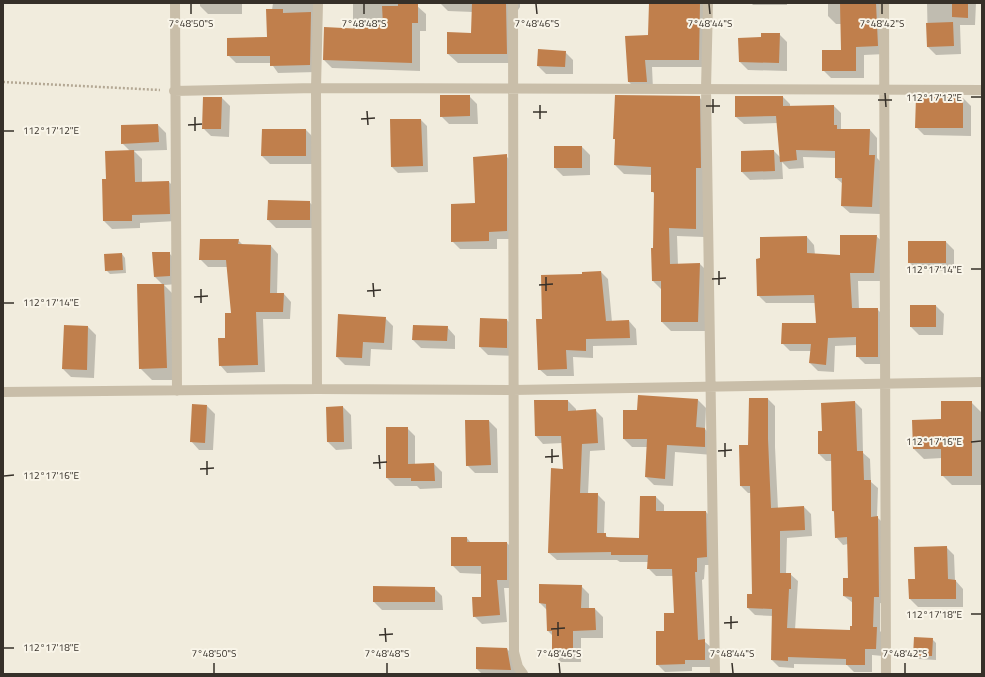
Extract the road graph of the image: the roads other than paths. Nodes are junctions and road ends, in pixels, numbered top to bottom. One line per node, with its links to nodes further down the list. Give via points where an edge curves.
1 (175, 3): 11 (street)
2 (318, 3): 6 (street)
3 (513, 3): 7 (street)
4 (708, 3): 8 (street)
5 (884, 3): 9 (street)
6 (316, 88): 7 (street); 11 (street); 15 (street)
7 (512, 89): 8 (street); 17 (street)
8 (706, 89): 9 (street); 14 (street)
9 (883, 90): 10 (street); 13 (street)
10 (982, 90)
11 (174, 91): 16 (street)
12 (982, 382): 13 (street)
13 (884, 384): 14 (street); 21 (street)
14 (710, 388): 17 (street); 20 (street)
15 (317, 389): 16 (street); 17 (street)
16 (177, 390): 18 (street)
17 (513, 390): 19 (street, via 514,652)
18 (3, 392)
19 (523, 674)
20 (715, 674)
21 (886, 674)

